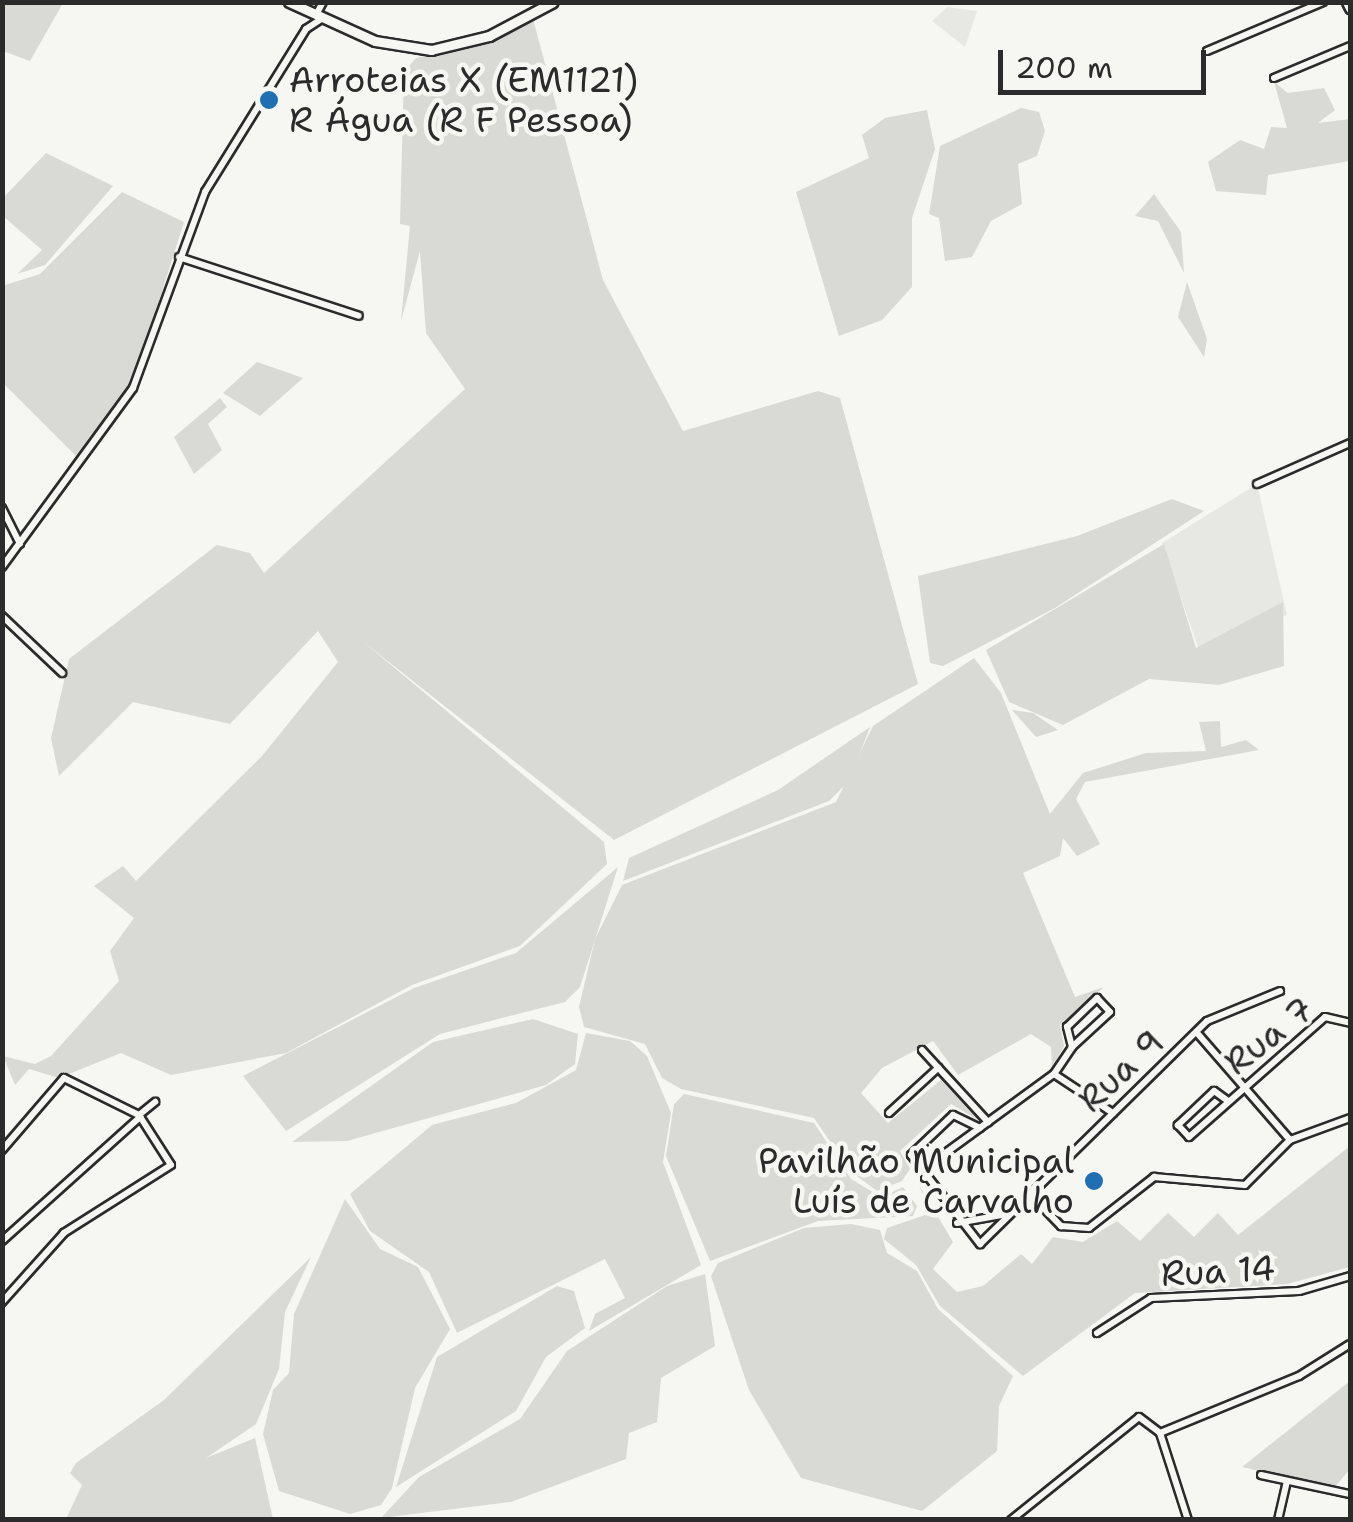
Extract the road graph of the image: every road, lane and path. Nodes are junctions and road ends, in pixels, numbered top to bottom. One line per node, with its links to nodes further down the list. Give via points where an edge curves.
1 (289, 2): 5 (main road)
2 (323, 2): 5 (street)
3 (553, 2): 5 (main road, via 462,46 431,50 375,40)
4 (1323, 2): 8 (street)
5 (315, 14): 6 (street); 6 (street)
6 (306, 29): 10 (street, via 205,192)
7 (1350, 46): 9 (street)
8 (1207, 50)
9 (1274, 78)
10 (179, 257): 11 (street); 15 (street, via 133,388)
11 (358, 316)
12 (1350, 444): 13 (street)
13 (1257, 484)
14 (2, 508): 15 (street)
15 (20, 544): 16 (street)
16 (2, 567)
17 (2, 616): 18 (street)
18 (62, 673)
19 (1280, 991): 21 (street, Rua 9, via 1220,1012)
20 (1350, 1023): 26 (street, Rua 7, via 1325,1017)
21 (1198, 1034): 26 (street); 30 (street, Rua 9)
22 (1072, 1047): 22 (street, via 1067,1027 1097,998 1110,1012); 25 (street)
23 (922, 1050): 24 (street)
24 (938, 1068): 29 (street); 33 (street)
25 (1054, 1074): 30 (street); 33 (street)
26 (1243, 1084): 27 (street, Rua 7); 35 (street)
27 (1228, 1101): 27 (street, Rua 7, via 1214,1091 1178,1125 1189,1137)
28 (155, 1102): 31 (street)
29 (888, 1113)
30 (1113, 1113): 38 (street, Rua 9)
31 (140, 1116): 36 (street, via 64,1078); 41 (street); 43 (street, via 171,1165 64,1234)
32 (1350, 1118): 35 (street)
33 (988, 1122): 34 (street)
34 (980, 1128): 37 (street, via 929,1165); 37 (street, via 953,1115 911,1155)
35 (1290, 1140): 38 (street, via 1245,1185 1154,1177 1089,1228 1062,1226)
36 (2, 1150)
37 (924, 1179): 40 (street)
38 (1030, 1194): 39 (street, Rua 9)
39 (1010, 1213): 40 (street); 40 (street, Rua 9, via 971,1244)
40 (955, 1222)
41 (4, 1237)
42 (1350, 1276): 44 (street, Rua 14, via 1299,1292 1150,1298)
43 (2, 1302)
44 (1097, 1333)
45 (1350, 1344): 46 (street, via 1299,1376)
46 (1160, 1433): 50 (street, via 1150,1419 1127,1420); 51 (street)
47 (1260, 1476): 48 (street)
48 (1288, 1481): 49 (street); 52 (street)
49 (1350, 1494)
50 (1012, 1520)
51 (1188, 1520)
52 (1278, 1520)

